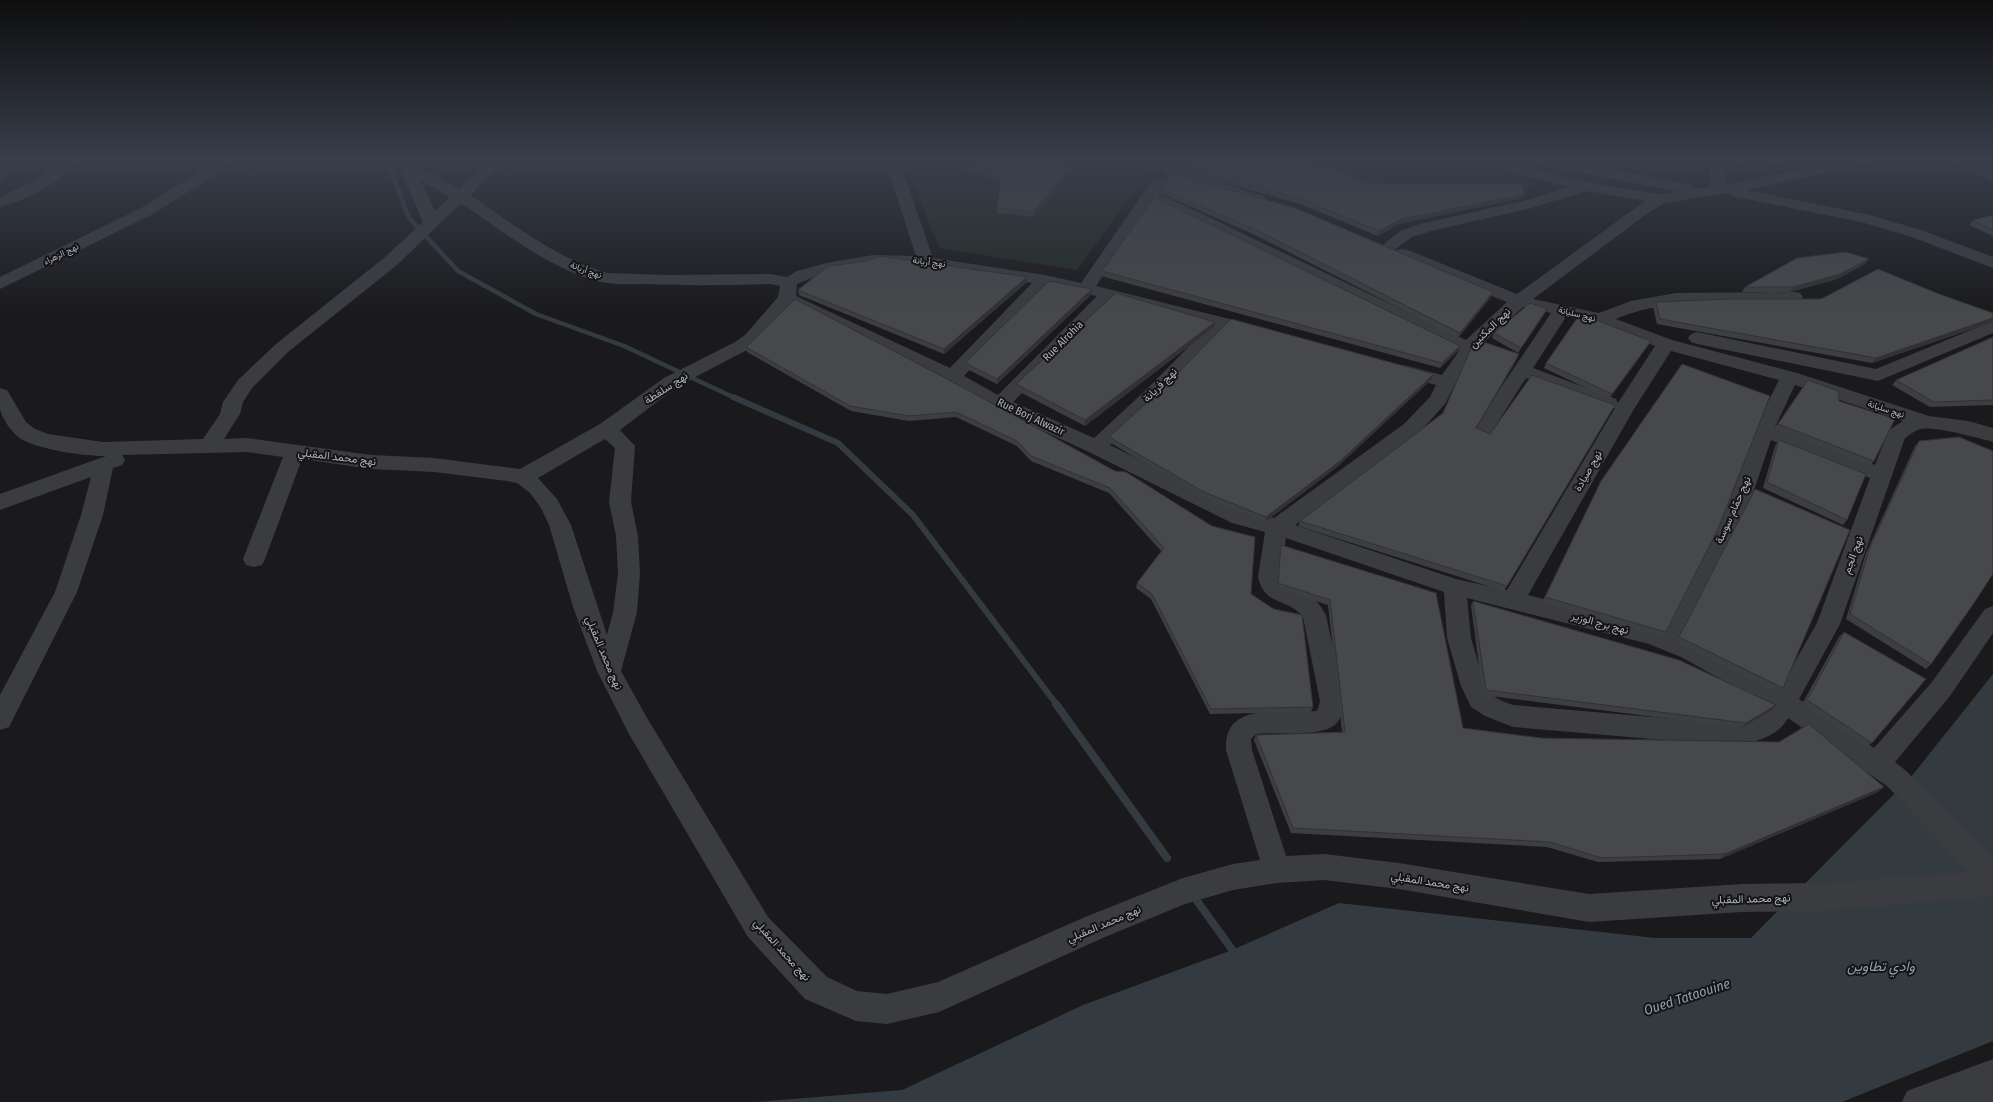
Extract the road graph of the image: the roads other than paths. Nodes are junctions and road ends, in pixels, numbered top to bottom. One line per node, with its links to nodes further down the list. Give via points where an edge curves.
1 (146, 211): 15 (street, نهج الزهراء)
2 (427, 211): 11 (street)
3 (443, 211): 11 (street)
4 (484, 211): 17 (street, نهج أريانة, via 536,246 593,274 627,279 771,279)
5 (909, 211): 12 (street)
6 (1138, 211): 16 (street)
7 (1185, 211): 27 (street)
8 (1496, 211): 20 (street, نهج سليانة, via 1426,227 1380,245)
9 (1640, 211): 20 (street, نهج المكنين)
10 (1833, 211): 13 (street, via 1918,234)
11 (432, 222): 45 (street, via 391,261 282,348 246,384 233,402 230,414)
12 (926, 261): 14 (street, نهج أريانة); 17 (street, نهج أريانة, via 873,260 832,267 803,275)
13 (1993, 263)
14 (1045, 280): 16 (street, نهج أريانة); 32 (street)
15 (0, 284)
16 (1085, 289): 18 (street, نهج أريانة)
17 (788, 290): 32 (street, Rue Borj Alwazir); 41 (street, نهج سلقطة, via 751,339 671,382)
18 (1108, 295): 23 (street, نهج أريانة); 36 (street, Rue Alrohia)
19 (1794, 297): 22 (street, via 1684,298 1636,305)
20 (1519, 301): 21 (street, نهج سليانة); 27 (street, نهج المكنين)
21 (1562, 310): 22 (street, نهج سليانة); 30 (street)
22 (1600, 319): 25 (street, نهج سليانة)
23 (1223, 322): 26 (street, نهج أريانة); 46 (street, نهج فريانة, via 1154,393)
24 (1993, 326): 25 (street, via 1878,375 1693,337)
25 (1628, 329): 28 (street, نهج سليانة)
26 (1274, 336)
27 (1472, 344): 29 (street); 34 (street, نهج المكنين)
28 (1666, 344): 33 (street, نهج سليانة); 37 (street, نهج صيادة)
29 (1495, 348)
30 (1521, 363): 37 (street); 43 (street)
31 (1386, 366): 34 (street)
32 (952, 377): 36 (street, Rue Borj Alwazir)
33 (1790, 377): 38 (street, نهج سليانة); 42 (street, نهج حمّام سوسة)
34 (1447, 382): 54 (street, نهج المكنين, via 1438,400 1412,429)
35 (0, 394): 47 (street, نهج محمد المقبلي, via 19,426 28,434 44,440 104,449)
36 (1000, 404): 46 (street, Rue Borj Alwazir)
37 (1624, 409): 58 (street, نهج صيادة)
38 (1927, 422): 40 (street, نهج سليانة); 50 (street, نهج الجم, via 1906,427 1896,435)
39 (1993, 425): 40 (street)
40 (1968, 428): 44 (street, نهج سليانة)
41 (606, 429): 51 (street, نهج سلقطة); 61 (street, via 626,446 620,502 627,536 629,574 625,612)
42 (1764, 430): 50 (street); 60 (street, نهج حمّام سوسة, via 1753,490)
43 (1482, 431)
44 (1993, 436)
45 (210, 446): 47 (street, نهج محمد المقبلي); 48 (street, نهج محمد المقبلي, via 247,445)
46 (1096, 447): 54 (street, Rue Borj Alwazir, via 1227,513)
47 (146, 448): 49 (street)
48 (295, 452): 51 (street, نهج محمد المقبلي, via 371,462 482,470); 56 (street)
49 (104, 464): 52 (street); 63 (street, via 92,515 66,592)
50 (1882, 475): 55 (street, نهج الجم)
51 (523, 477): 61 (street, نهج محمد المقبلي, via 537,488 550,504 560,525 585,607)
52 (0, 502)
53 (1839, 526): 55 (street)
54 (1277, 527): 57 (street, نهج برج الوزير); 65 (street, via 1270,584 1283,596 1305,604 1314,615 1332,701 1330,712 1324,718 1312,722 1254,723 1245,727 1239,735 1239,750)
55 (1860, 536): 62 (street, نهج الجم, via 1838,630)
56 (254, 559)
57 (1455, 588): 58 (street, نهج برج الوزير); 62 (street, نهج الجم, via 1459,638 1467,669 1480,700 1513,716 1734,735 1751,734 1764,728 1776,717)
58 (1513, 600): 60 (street, نهج برج الوزير)
59 (1993, 614): 64 (street, via 1931,683)
60 (1673, 642): 62 (street, نهج برج الوزير)
61 (609, 671): 65 (street, نهج محمد المقبلي, via 638,726 758,927 816,988 856,1006 887,1009 939,998 1095,927 1183,891 1233,877)
62 (1784, 702): 64 (street, نهج برج الوزير)
63 (0, 719)
64 (1886, 771): 66 (street, نهج برج الوزير)
65 (1277, 870): 67 (street, نهج محمد المقبلي, via 1324,867 1399,876 1589,908 1742,898 1824,897)
66 (1993, 876)
67 (1993, 883)
68 (1982, 1087): 69 (street)
69 (1918, 1102)

